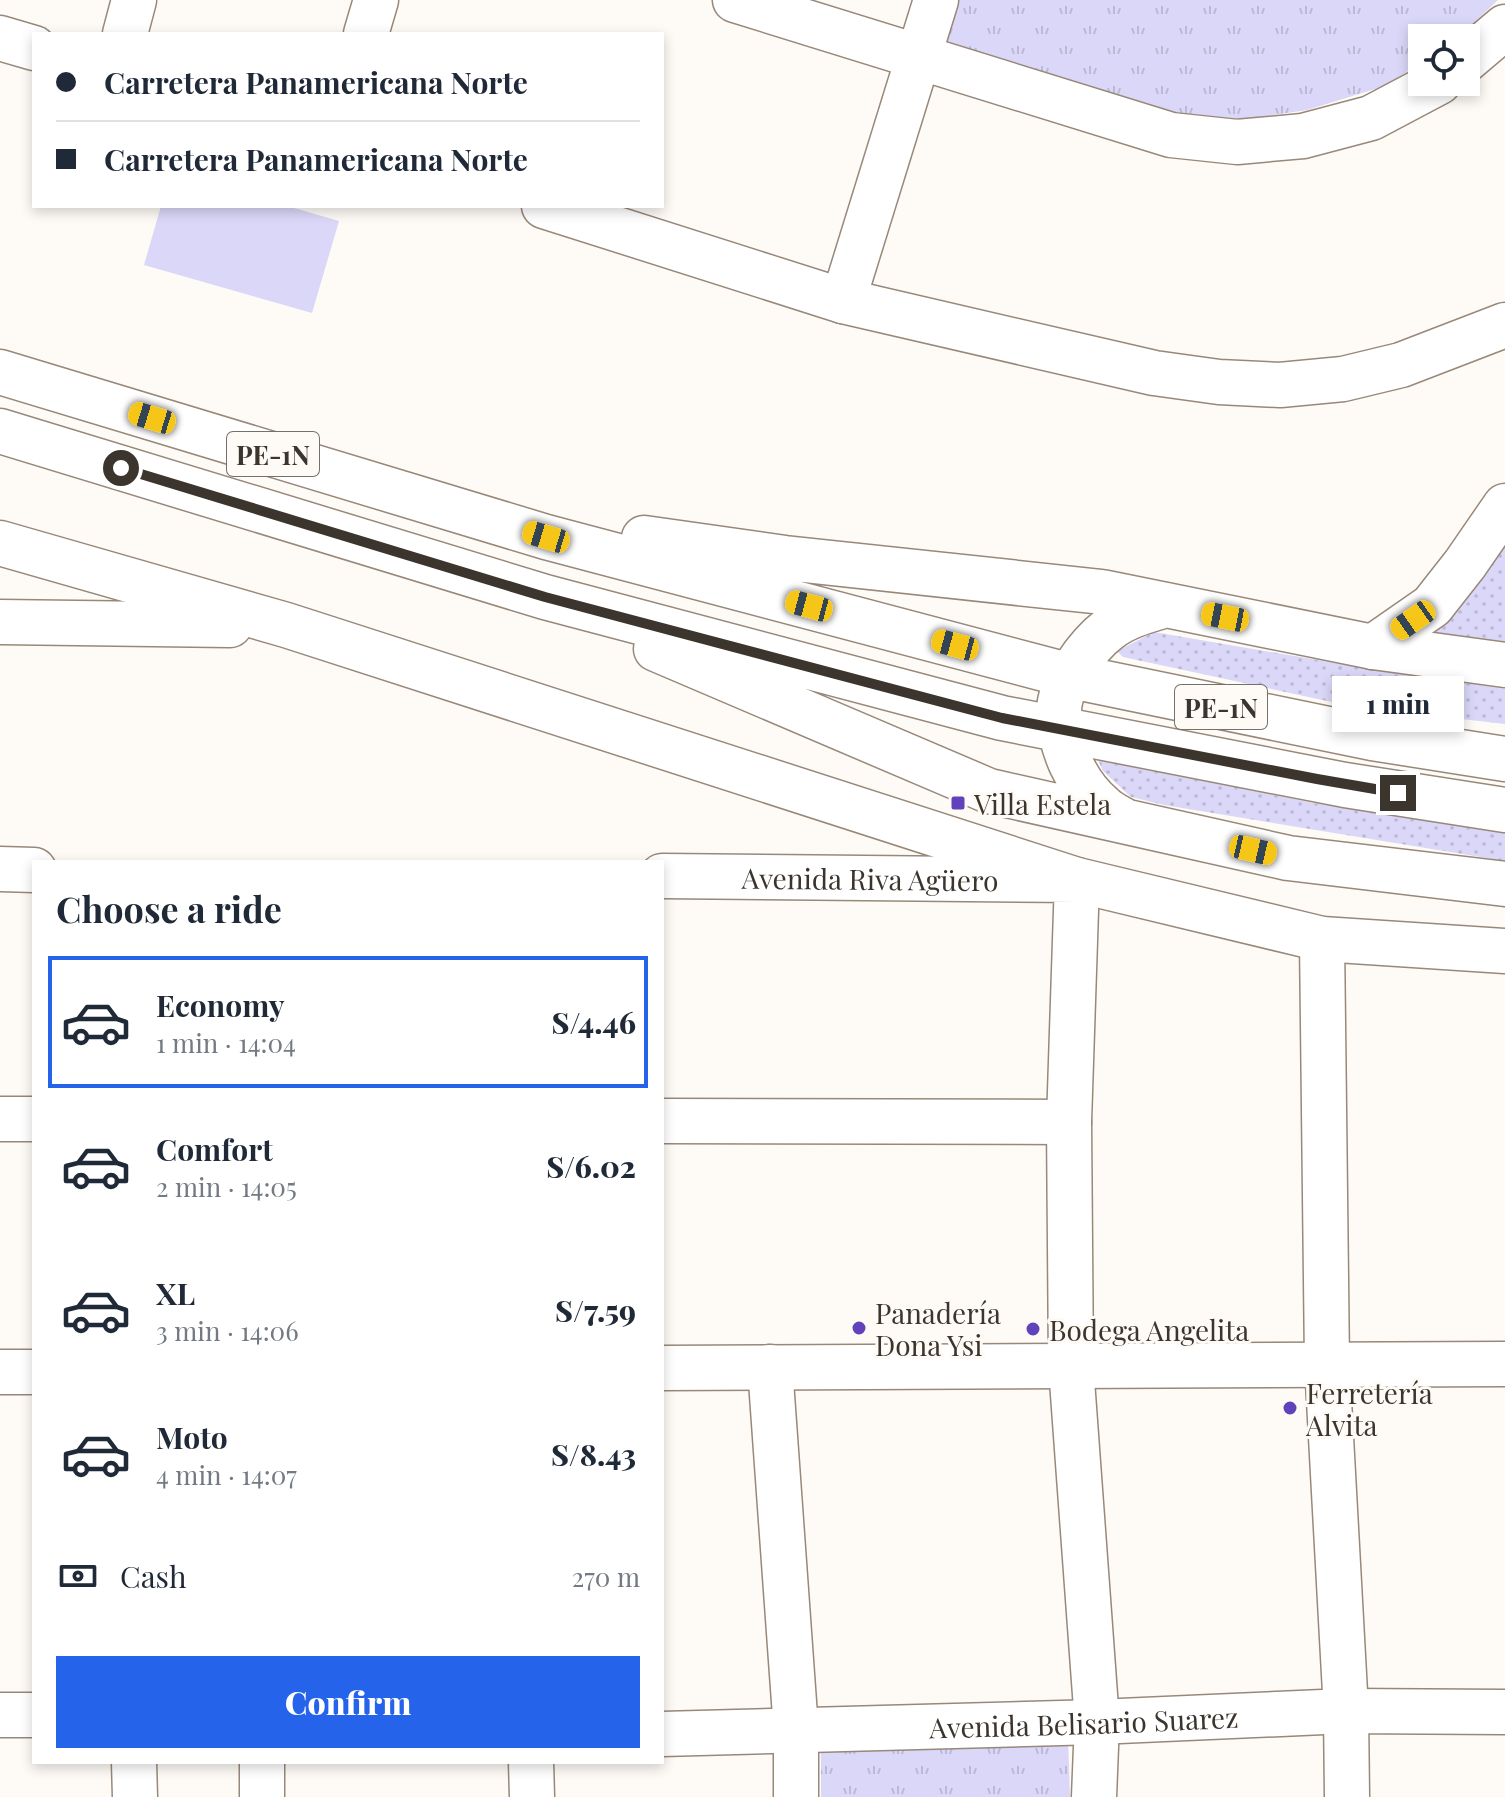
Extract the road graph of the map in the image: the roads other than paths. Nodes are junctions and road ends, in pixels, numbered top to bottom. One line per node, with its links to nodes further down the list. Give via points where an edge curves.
1 (134, 0): 6 (main road)
2 (376, 0): 7 (main road)
3 (735, 0): 11 (main road)
4 (936, 0): 11 (main road)
5 (1505, 27): 10 (main road)
6 (126, 32)
7 (367, 32)
8 (0, 38): 9 (main road)
9 (32, 47)
10 (1480, 48)
11 (920, 57): 12 (main road, via 1171,135 1237,142 1303,136 1371,118); 14 (main road)
12 (1413, 96)
13 (550, 208): 14 (main road)
14 (843, 301): 15 (main road, via 1154,373 1280,385 1343,379 1401,365)
15 (1505, 325)
16 (0, 372): 19 (main road, PE-1N)
17 (0, 431): 21 (main road, PE-1N)
18 (1505, 506): 25 (main road, via 1432,606)
19 (546, 537): 22 (main road, via 605,533 1102,592); 27 (main road, PE-1N)
20 (0, 543): 24 (main road)
21 (545, 597): 28 (main road, PE-1N); 31 (main road, via 989,791)
22 (1166, 605): 25 (main road); 27 (main road, via 1110,629 1087,650)
23 (0, 622): 24 (main road)
24 (286, 625): 35 (main road)
25 (1373, 647): 26 (main road)
26 (1505, 665)
27 (1071, 676): 28 (main road, via 1062,693); 29 (main road, PE-1N, via 1372,738)
28 (1062, 730): 30 (main road, PE-1N); 31 (main road, via 1068,759 1083,785 1103,807)
29 (1505, 759)
30 (1505, 810)
31 (1129, 823): 36 (main road, via 1288,858)
32 (0, 869): 33 (main road)
33 (32, 870)
34 (664, 876): 35 (main road, Avenida Riva Agüero)
35 (1077, 880): 37 (main road); 42 (main road)
36 (1505, 884)
37 (1322, 939): 38 (main road); 43 (main road)
38 (1505, 951)
39 (0, 1119): 40 (main road)
40 (32, 1119)
41 (664, 1121): 42 (main road)
42 (1069, 1122): 46 (main road)
43 (1327, 1364): 44 (main road); 46 (main road); 50 (main road)
44 (1505, 1364)
45 (770, 1367): 46 (main road); 47 (main road); 55 (main road)
46 (1071, 1367): 54 (main road)
47 (664, 1368)
48 (0, 1372): 49 (main road)
49 (32, 1372)
50 (1346, 1711): 51 (main road, Avenida Belisario Suarez); 54 (main road, Avenida Belisario Suarez); 65 (main road)
51 (1505, 1712)
52 (0, 1715): 53 (main road)
53 (32, 1715)
54 (1097, 1722): 55 (main road, Avenida Belisario Suarez); 64 (main road)
55 (796, 1730): 56 (main road, Avenida Belisario Suarez); 63 (main road)
56 (664, 1734)
57 (134, 1764): 60 (main road)
58 (262, 1764): 61 (main road)
59 (531, 1764): 62 (main road)
60 (135, 1797)
61 (262, 1797)
62 (532, 1797)
63 (796, 1797)
64 (1094, 1797)
65 (1347, 1797)

